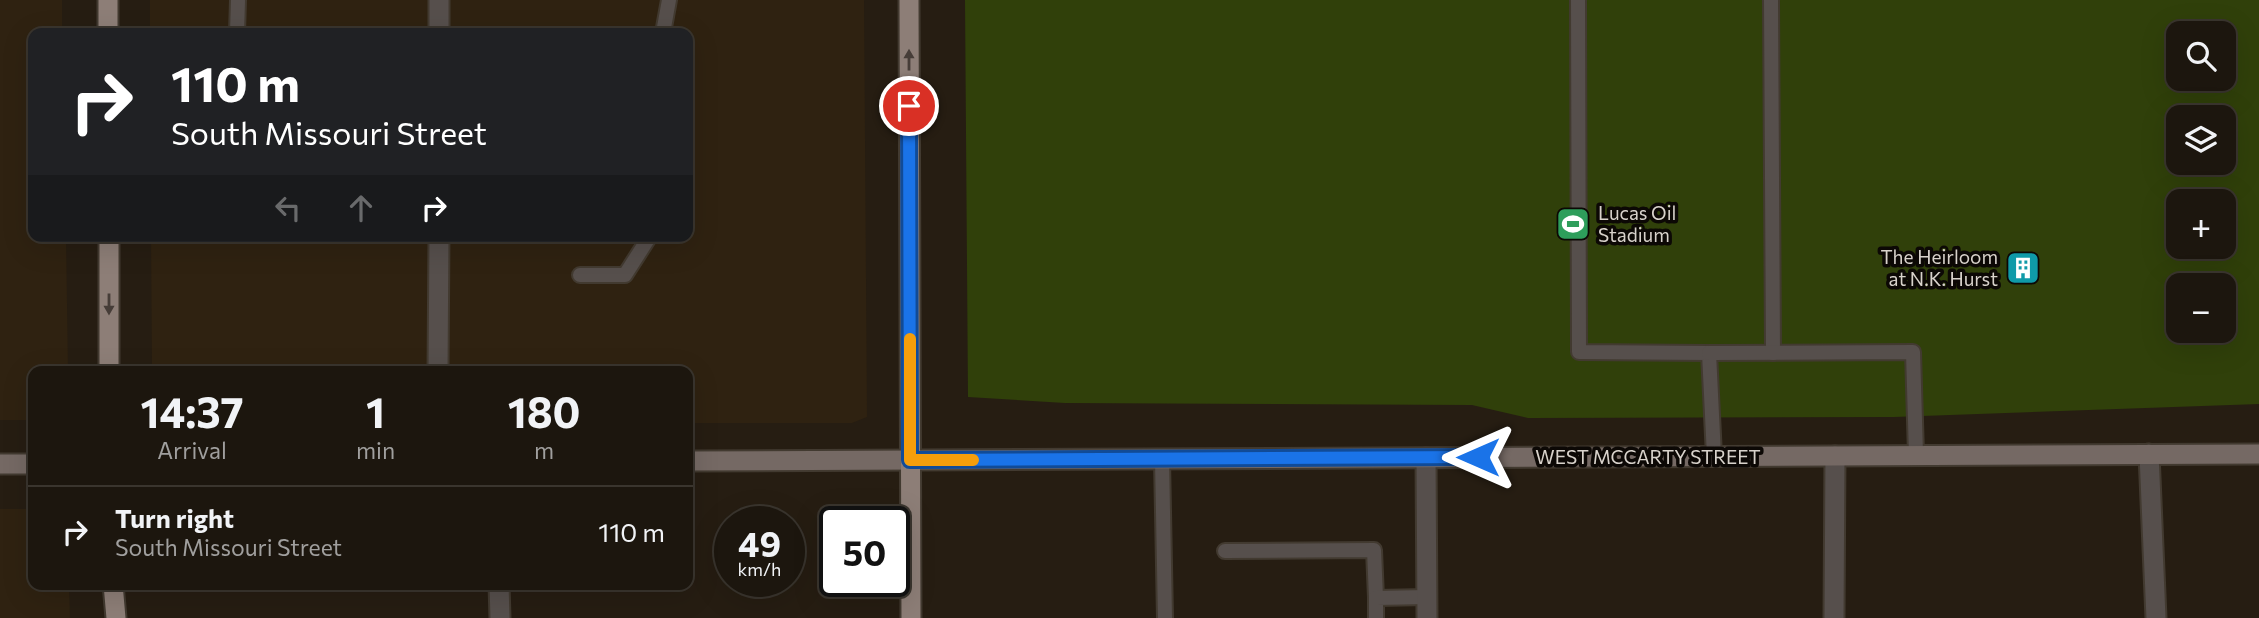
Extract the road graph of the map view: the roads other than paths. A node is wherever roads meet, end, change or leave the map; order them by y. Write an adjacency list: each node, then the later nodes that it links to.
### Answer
1 (108, 0): 8 (main road)
2 (238, 0): 9 (lane)
3 (439, 0): 10 (street)
4 (669, 0): 11 (lane)
5 (909, 0): 27 (main road, one-way to 5)
6 (1578, 0): 16 (lane)
7 (1772, 0): 17 (lane)
8 (108, 28)
9 (237, 28)
10 (439, 28)
11 (664, 28)
12 (109, 242): 18 (main road, one-way to 18)
13 (439, 242): 19 (street)
14 (646, 242): 15 (lane)
15 (580, 275)
16 (1709, 353): 17 (lane); 23 (lane)
17 (1773, 353): 22 (lane)
18 (110, 366)
19 (438, 366)
20 (2148, 454): 21 (main road, WEST MCCARTY STREET); 22 (main road, WEST MCCARTY STREET); 43 (street)
21 (2259, 454)
22 (1916, 455): 24 (main road, WEST MCCARTY STREET)
23 (1714, 456): 24 (main road, WEST MCCARTY STREET); 25 (main road, WEST MCCARTY STREET)
24 (1835, 456): 42 (street)
25 (1426, 458): 26 (main road, WEST MCCARTY STREET); 34 (street)
26 (1161, 459): 27 (main road, WEST MCCARTY STREET); 39 (lane)
27 (910, 460): 28 (main road, WEST MCCARTY STREET); 38 (main road)
28 (693, 461)
29 (0, 464): 30 (main road)
30 (28, 464)
31 (1225, 551): 35 (lane)
32 (114, 590): 36 (main road)
33 (499, 590): 37 (street)
34 (1427, 597): 35 (lane); 41 (street)
35 (1376, 598): 40 (lane)
36 (116, 618)
37 (499, 618)
38 (911, 618)
39 (1164, 618)
40 (1376, 618)
41 (1427, 618)
42 (1834, 618)
43 (2156, 618)

